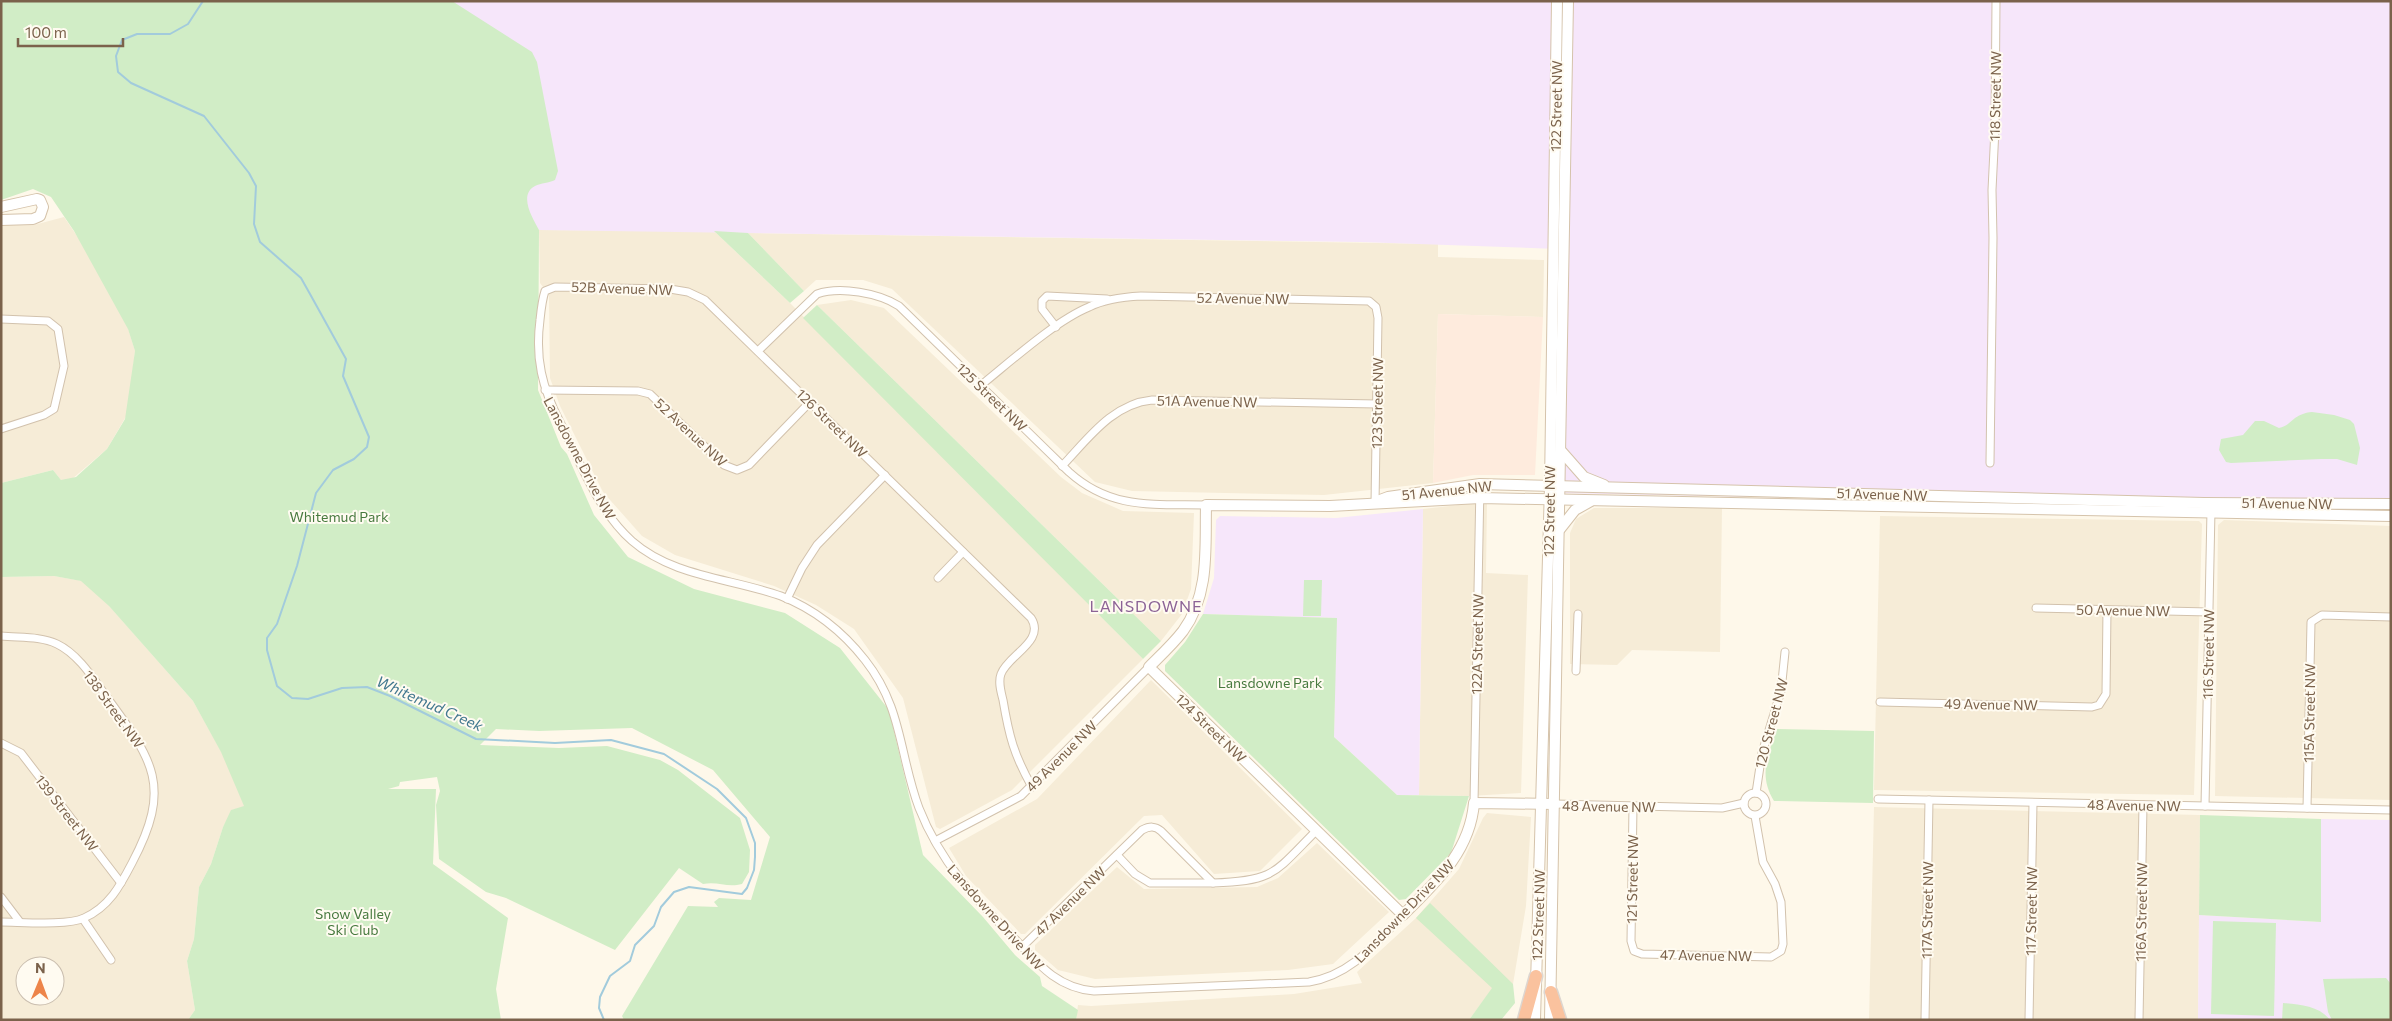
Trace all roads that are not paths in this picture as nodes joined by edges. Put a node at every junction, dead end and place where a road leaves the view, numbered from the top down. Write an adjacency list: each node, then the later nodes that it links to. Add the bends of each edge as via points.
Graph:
1 (1558, 1): 25 (main road, 122 Street NW)
2 (1568, 1): 18 (main road, 122 Street NW)
3 (1996, 1): 19 (street, 118 Street NW)
4 (1, 207): 5 (main road, via 37,199 43,208 40,216 33,220)
5 (1, 220)
6 (545, 291): 7 (street, 52B Avenue NW, via 555,287 670,289); 14 (street, Lansdowne Drive NW, via 537,342)
7 (698, 296): 12 (street, 126 Street NW)
8 (1110, 299): 9 (street, 52 Avenue NW, via 1141,296 1364,300); 11 (street, 52 Avenue NW, via 1082,310); 11 (street, 52 Avenue NW, via 1048,296 1042,301 1042,309)
9 (1374, 304): 16 (street, 123 Street NW, via 1378,318)
10 (1, 318): 17 (street, via 48,321 58,329 64,366 54,409)
11 (1056, 327): 13 (street, 52 Avenue NW)
12 (758, 352): 13 (street, 125 Street NW, via 817,294 863,293 899,306); 15 (street, 126 Street NW)
13 (980, 386): 20 (street, 125 Street NW)
14 (545, 390): 15 (street, 52 Avenue NW, via 638,391 650,394 724,465 737,470 749,465); 39 (street, Lansdowne Drive NW, via 601,502 632,541 672,566)
15 (810, 402): 21 (street, 126 Street NW)
16 (1376, 404): 20 (street, 51A Avenue NW, via 1138,402 1114,414); 31 (street, 123 Street NW)
17 (1, 429)
18 (1562, 452): 23 (main road, via 1584,477); 26 (main road, 122 Street NW)
19 (1990, 463)
20 (1062, 466): 27 (street, 125 Street NW, via 1081,483)
21 (885, 475): 37 (street, 126 Street NW); 39 (street, via 817,545)
22 (1480, 484): 25 (main road, 51 Avenue NW); 28 (street, 122A Street NW); 31 (main road, 51 Avenue NW, via 1388,497)
23 (1612, 487): 24 (main road, 51 Avenue NW); 26 (main road, 51 Avenue NW)
24 (1642, 488): 26 (main road); 30 (main road, 51 Avenue NW)
25 (1550, 492): 26 (main road, 51 Avenue NW); 28 (main road, 51 Avenue NW); 58 (main road, 122 Street NW)
26 (1561, 493): 29 (main road, 51 Avenue NW); 36 (main road, 122 Street NW)
27 (1104, 496): 33 (street, 51 Avenue NW, via 1135,503)
28 (1480, 498): 31 (main road, 51 Avenue NW); 56 (street, 122A Street NW)
29 (1592, 500): 34 (main road, 51 Avenue NW); 36 (main road, via 1575,510)
30 (2211, 502): 32 (main road, 51 Avenue NW); 34 (street, 116 Street NW)
31 (1375, 503): 33 (main road, 51 Avenue NW)
32 (2391, 504)
33 (1206, 505): 47 (main road, via 1204,578 1197,607 1183,631)
34 (2211, 514): 35 (main road, 51 Avenue NW); 42 (street, 116 Street NW)
35 (2391, 516)
36 (1560, 530): 59 (main road, 122 Street NW)
37 (963, 552): 38 (street); 51 (street, 126 Street NW, via 1034,625 1032,638 1006,666 1000,680 1011,745)
38 (938, 578)
39 (787, 599): 67 (street, Lansdowne Drive NW, via 841,634 878,677 894,711 913,790)
40 (2036, 608): 41 (street, 50 Avenue NW)
41 (2107, 610): 42 (street, 50 Avenue NW); 49 (street, 49 Avenue NW, via 2106,694 2102,703 2092,707)
42 (2209, 612): 62 (street, 116 Street NW)
43 (1578, 614): 48 (street)
44 (2391, 617): 63 (street, 115A Street NW, via 2322,615 2314,619 2310,630)
45 (1, 636): 70 (street, 138 Street NW, via 44,639 69,651 140,742 152,769 154,799 148,833)
46 (1785, 652): 52 (street, 120 Street NW, via 1782,691 1762,753)
47 (1149, 667): 51 (street, 49 Avenue NW); 66 (main road, 124 Street NW)
48 (1576, 671)
49 (1880, 702)
50 (1, 743): 70 (street, 139 Street NW, via 21,753)
51 (1032, 787): 67 (street, 49 Avenue NW, via 1013,801)
52 (1756, 793): 57 (street, via 1747,796); 65 (street, via 1764,797 1767,804 1764,811)
53 (1878, 799): 54 (street, 48 Avenue NW)
54 (1929, 800): 55 (street, 48 Avenue NW); 85 (street, 117A Street NW)
55 (2033, 802): 60 (street, 48 Avenue NW); 86 (street, 117 Street NW)
56 (1474, 803): 58 (main road, 48 Avenue NW); 72 (main road, Lansdowne Drive NW, via 1469,830 1454,860)
57 (1744, 803): 61 (street, 48 Avenue NW, via 1722,808); 65 (street, via 1748,813)
58 (1542, 804): 59 (main road, 48 Avenue NW); 79 (main road, 122 Street NW)
59 (1555, 804): 61 (street, 48 Avenue NW); 80 (main road, 122 Street NW)
60 (2144, 805): 62 (street, 48 Avenue NW); 87 (street, 116A Street NW)
61 (1633, 806): 77 (street, 121 Street NW, via 1631,941)
62 (2206, 806): 63 (street, 48 Avenue NW)
63 (2307, 808): 64 (street, 48 Avenue NW)
64 (2391, 810)
65 (1755, 816): 77 (street, 47 Avenue NW, via 1763,862 1781,902 1782,948 1778,954 1771,957 1642,954)
66 (1316, 831): 69 (street, 47 Avenue NW, via 1268,876 1248,882); 72 (main road, 124 Street NW)
67 (935, 841): 76 (street, Lansdowne Drive NW, via 958,878)
68 (1117, 855): 69 (street, 47 Avenue NW, via 1139,877 1150,883); 69 (street, 47 Avenue NW, via 1142,830 1154,827); 76 (street, 47 Avenue NW)
69 (1213, 883)
70 (121, 884): 73 (street, via 115,895)
71 (1, 897): 75 (street)
72 (1403, 916): 76 (street, Lansdowne Drive NW, via 1351,966 1332,976 1308,982 1088,991 1070,987 1052,977)
73 (83, 919): 75 (street); 78 (street)
74 (1, 922): 75 (street)
75 (20, 922)
76 (1022, 947)
77 (1634, 951)
78 (111, 960)
79 (1536, 976): 81 (highway); 82 (main road, 122 Street NW)
80 (1551, 992): 83 (main road, 122 Street NW); 84 (highway)
81 (1524, 1020)
82 (1535, 1020)
83 (1550, 1020)
84 (1560, 1020)
85 (1925, 1020)
86 (2029, 1020)
87 (2139, 1020)

